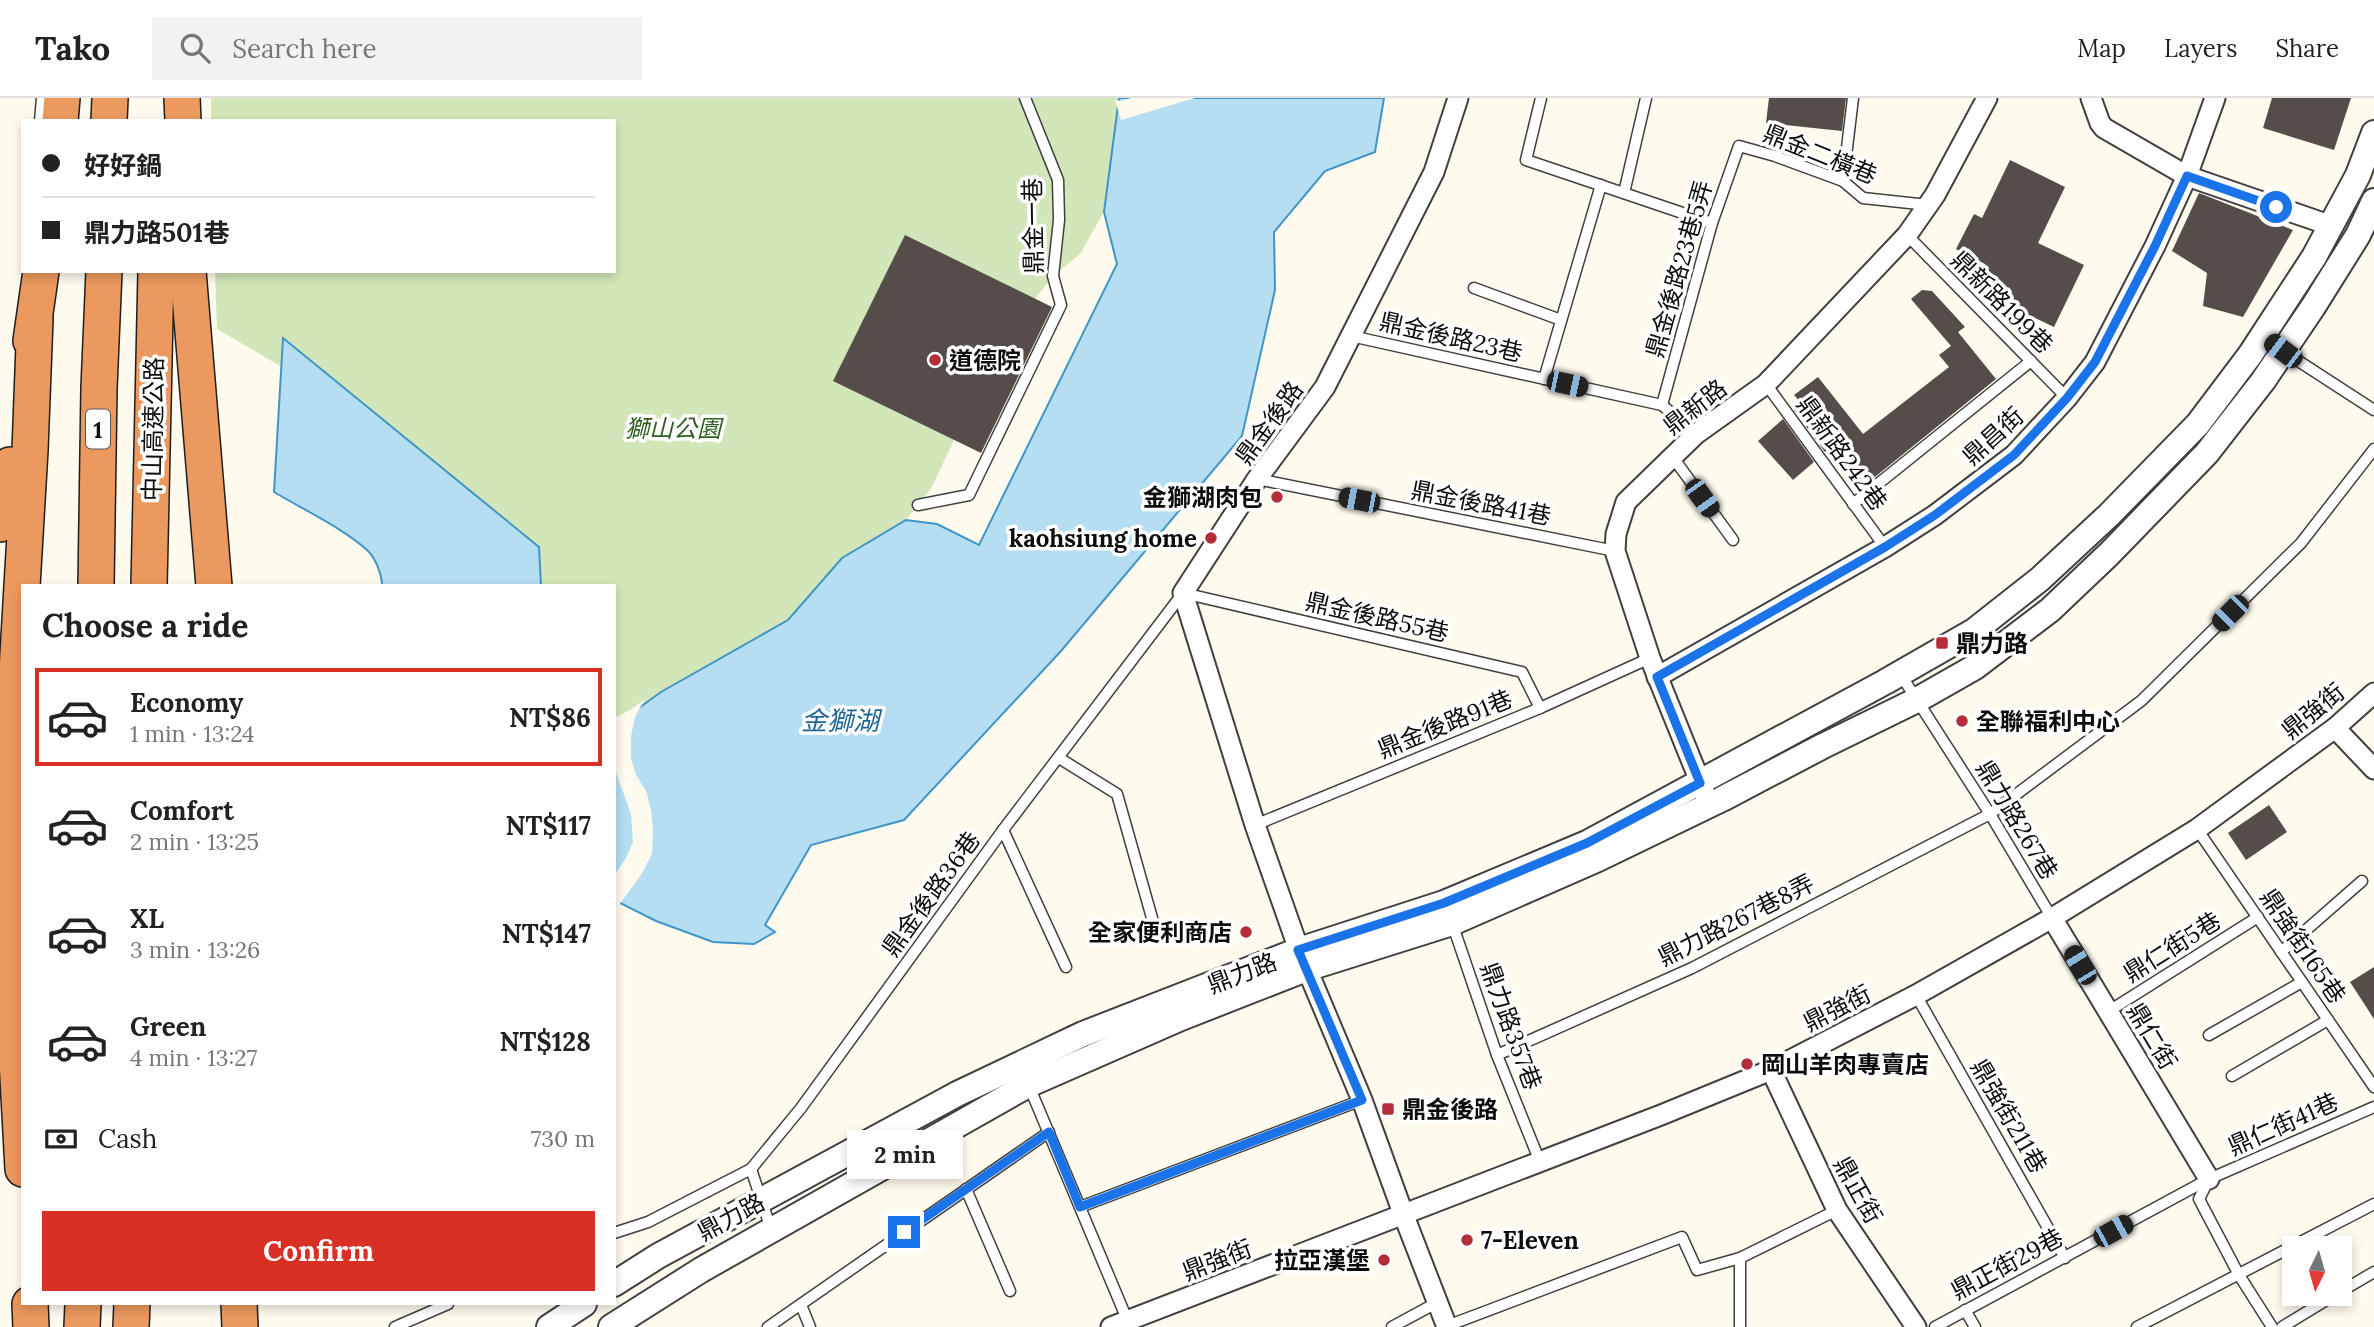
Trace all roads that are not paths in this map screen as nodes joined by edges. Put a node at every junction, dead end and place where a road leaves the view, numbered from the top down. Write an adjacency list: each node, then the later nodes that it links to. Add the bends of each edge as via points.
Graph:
1 (42, 98): 14 (lane)
2 (62, 98): 15 (highway)
3 (110, 98): 16 (highway)
4 (160, 98): 17 (highway)
5 (182, 98): 18 (highway)
6 (1025, 98): 51 (lane, 鼎金一巷, via 1058,180 1053,276 1061,305 970,495)
7 (1458, 98): 38 (street, 鼎金後路, via 1434,172)
8 (1541, 98): 23 (lane, via 1526,160)
9 (1646, 98): 24 (lane)
10 (1853, 98): 22 (lane)
11 (1987, 98): 26 (street, 鼎新路)
12 (2091, 98): 21 (street, via 2104,128)
13 (2215, 98): 21 (street, 鼎昌街)
14 (40, 119)
15 (60, 119)
16 (109, 119)
17 (160, 119)
18 (183, 119)
19 (2374, 133): 28 (street, 鼎力路)
20 (1739, 146): 22 (lane, 鼎金二橫巷); 27 (lane, 鼎金後路23巷5弄)
21 (2187, 176): 28 (street); 43 (street, 鼎昌街, via 2095,362)
22 (1843, 181): 26 (lane, 鼎金二橫巷, via 1863,198)
23 (1601, 185): 24 (lane); 37 (lane)
24 (1624, 193): 27 (lane)
25 (2374, 201): 30 (street, 鼎力路)
26 (1928, 205): 29 (street, 鼎新路)
27 (1712, 223): 44 (lane, 鼎金後路23巷5弄)
28 (2332, 226): 30 (street); 39 (street, 鼎力路)
29 (1907, 235): 40 (lane, 鼎新路199巷); 42 (street, 鼎新路)
30 (2366, 238): 39 (street, 鼎力路)
31 (41, 273): 36 (highway)
32 (104, 273): 57 (highway, 1)
33 (156, 273): 58 (highway, 中山高速公路)
34 (188, 273): 59 (highway)
35 (1474, 288): 37 (lane)
36 (35, 319): 52 (highway); 56 (highway)
37 (1561, 320): 41 (lane)
38 (1351, 336): 41 (lane, 鼎金後路23巷); 49 (street, 鼎金後路, via 1325,387)
39 (2273, 344): 45 (lane); 63 (street, 鼎力路, via 2040,579 1974,631); 66 (street, 鼎力路, via 2207,453 2109,554 2050,610 1986,659)
40 (2031, 361): 43 (lane, 鼎新路199巷); 50 (lane)
41 (1544, 379): 44 (lane, 鼎金後路23巷)
42 (1766, 384): 46 (street, 鼎新路); 50 (lane, 鼎新路242巷)
43 (2067, 398): 54 (street, 鼎昌街, via 2014,455)
44 (1662, 405): 46 (lane, 鼎金後路23巷)
45 (2374, 410)
46 (1696, 434): 48 (street, 鼎新路)
47 (2374, 449): 72 (lane, 鼎力路267巷8弄, via 2301,544 2141,701)
48 (1672, 456): 53 (lane); 55 (street, 鼎新路, via 1626,502)
49 (1257, 479): 55 (lane, 鼎金後路41巷); 60 (street, 鼎金後路)
50 (1853, 504): 54 (lane, 鼎新路242巷)
51 (918, 505)
52 (0, 524)
53 (1733, 540)
54 (1885, 547): 64 (street, 鼎昌街)
55 (1615, 551): 62 (street, 鼎新路)
56 (22, 584)
57 (96, 584)
58 (149, 584)
59 (214, 584)
60 (1183, 593): 67 (lane, 鼎金後路55巷, via 1522,672); 69 (lane, 鼎金後路36巷); 73 (street)
61 (21, 603): 97 (highway, via 6,859)
62 (1650, 658): 64 (street, 鼎新路); 67 (lane, 鼎金後路91巷)
63 (1900, 674): 66 (lane, 鼎力路267巷); 71 (street, 鼎力路)
64 (1657, 677): 71 (street, 鼎新路)
65 (2374, 693): 68 (street, 鼎強街)
66 (1917, 700): 71 (street, 鼎力路); 72 (lane, 鼎力路267巷)
67 (1540, 708): 73 (lane, 鼎金後路91巷)
68 (2335, 728): 70 (street); 74 (street, 鼎強街)
69 (1059, 758): 75 (lane, 鼎金後路36巷); 80 (lane, via 1117,794)
70 (2374, 769)
71 (1705, 794): 77 (street, 鼎力路, via 1587,843)
72 (1990, 814): 79 (lane, 鼎力路267巷); 89 (lane, 鼎力路267巷8弄, via 1692,968)
73 (1255, 825): 82 (street)
74 (2197, 829): 78 (lane, 鼎強街165巷); 79 (street, 鼎強街)
75 (1003, 830): 83 (lane); 99 (lane, 鼎金後路36巷, via 818,1085)
76 (2362, 881): 81 (lane)
77 (1448, 913): 82 (street, 鼎力路); 89 (lane, 鼎力路357巷)
78 (2258, 917): 81 (lane, 鼎強街165巷); 86 (lane, 鼎仁街5巷)
79 (2052, 918): 85 (street, 鼎強街); 86 (street, 鼎仁街)
80 (1154, 925)
81 (2281, 952): 84 (lane, 鼎強街165巷)
82 (1302, 960): 91 (street, 鼎力路, via 1083,1034); 94 (street)
83 (1066, 967)
84 (2302, 982): 87 (lane, 鼎強街165巷); 88 (lane)
85 (1916, 995): 90 (street, 鼎強街); 110 (lane, 鼎強街211巷)
86 (2109, 1011): 100 (street, 鼎仁街)
87 (2328, 1020): 92 (lane); 93 (lane, 鼎強街165巷)
88 (2209, 1035)
89 (1497, 1055): 98 (lane, 鼎力路357巷)
90 (1771, 1070): 98 (street, 鼎強街); 105 (street, 鼎正街)
91 (1024, 1074): 96 (lane); 102 (street, 鼎力路, via 957,1094); 107 (street, 鼎力路)
92 (2232, 1076)
93 (2374, 1087)
94 (1362, 1100): 104 (lane); 106 (street)
95 (2374, 1107): 100 (lane, 鼎仁街41巷)
96 (1049, 1132): 101 (lane); 104 (lane)
97 (21, 1133)
98 (1540, 1162): 106 (street, 鼎強街)
99 (751, 1169): 102 (lane); 108 (lane, via 648,1222)
100 (2209, 1179): 110 (lane, 鼎正街29巷); 112 (lane, via 2199,1199)
101 (966, 1189): 115 (lane); 122 (lane)
102 (762, 1201): 107 (lane); 113 (street, 鼎力路)
103 (2374, 1204): 112 (lane)
104 (1080, 1207): 125 (lane)
105 (1837, 1210): 109 (lane); 137 (street, 鼎正街)
106 (1404, 1216): 116 (street); 125 (street, 鼎強街)
107 (772, 1230): 131 (street, 鼎力路)
108 (616, 1232)
109 (1740, 1258): 135 (lane, via 1697,1270 1682,1237); 136 (lane)
110 (2065, 1258): 124 (lane, 鼎正街29巷)
111 (2374, 1272): 114 (lane)
112 (2239, 1275): 140 (lane); 141 (lane)
113 (616, 1283)
114 (2352, 1285)
115 (1010, 1292)
116 (1438, 1302): 134 (lane); 135 (street)
117 (30, 1305): 126 (highway)
118 (83, 1305): 127 (highway)
119 (132, 1305): 128 (highway)
120 (446, 1305): 129 (lane)
121 (582, 1305): 130 (street)
122 (800, 1305): 132 (lane); 133 (lane)
123 (2317, 1306): 142 (lane)
124 (1965, 1310): 138 (lane, 鼎正街29巷); 139 (lane)
125 (1123, 1325)
126 (31, 1327)
127 (82, 1327)
128 (131, 1327)
129 (395, 1327)
130 (549, 1327)
131 (611, 1327)
132 (768, 1327)
133 (810, 1327)
134 (1392, 1327)
135 (1447, 1327)
136 (1740, 1327)
137 (1916, 1327)
138 (1935, 1327)
139 (1975, 1327)
140 (2137, 1327)
141 (2272, 1327)
142 (2282, 1327)

